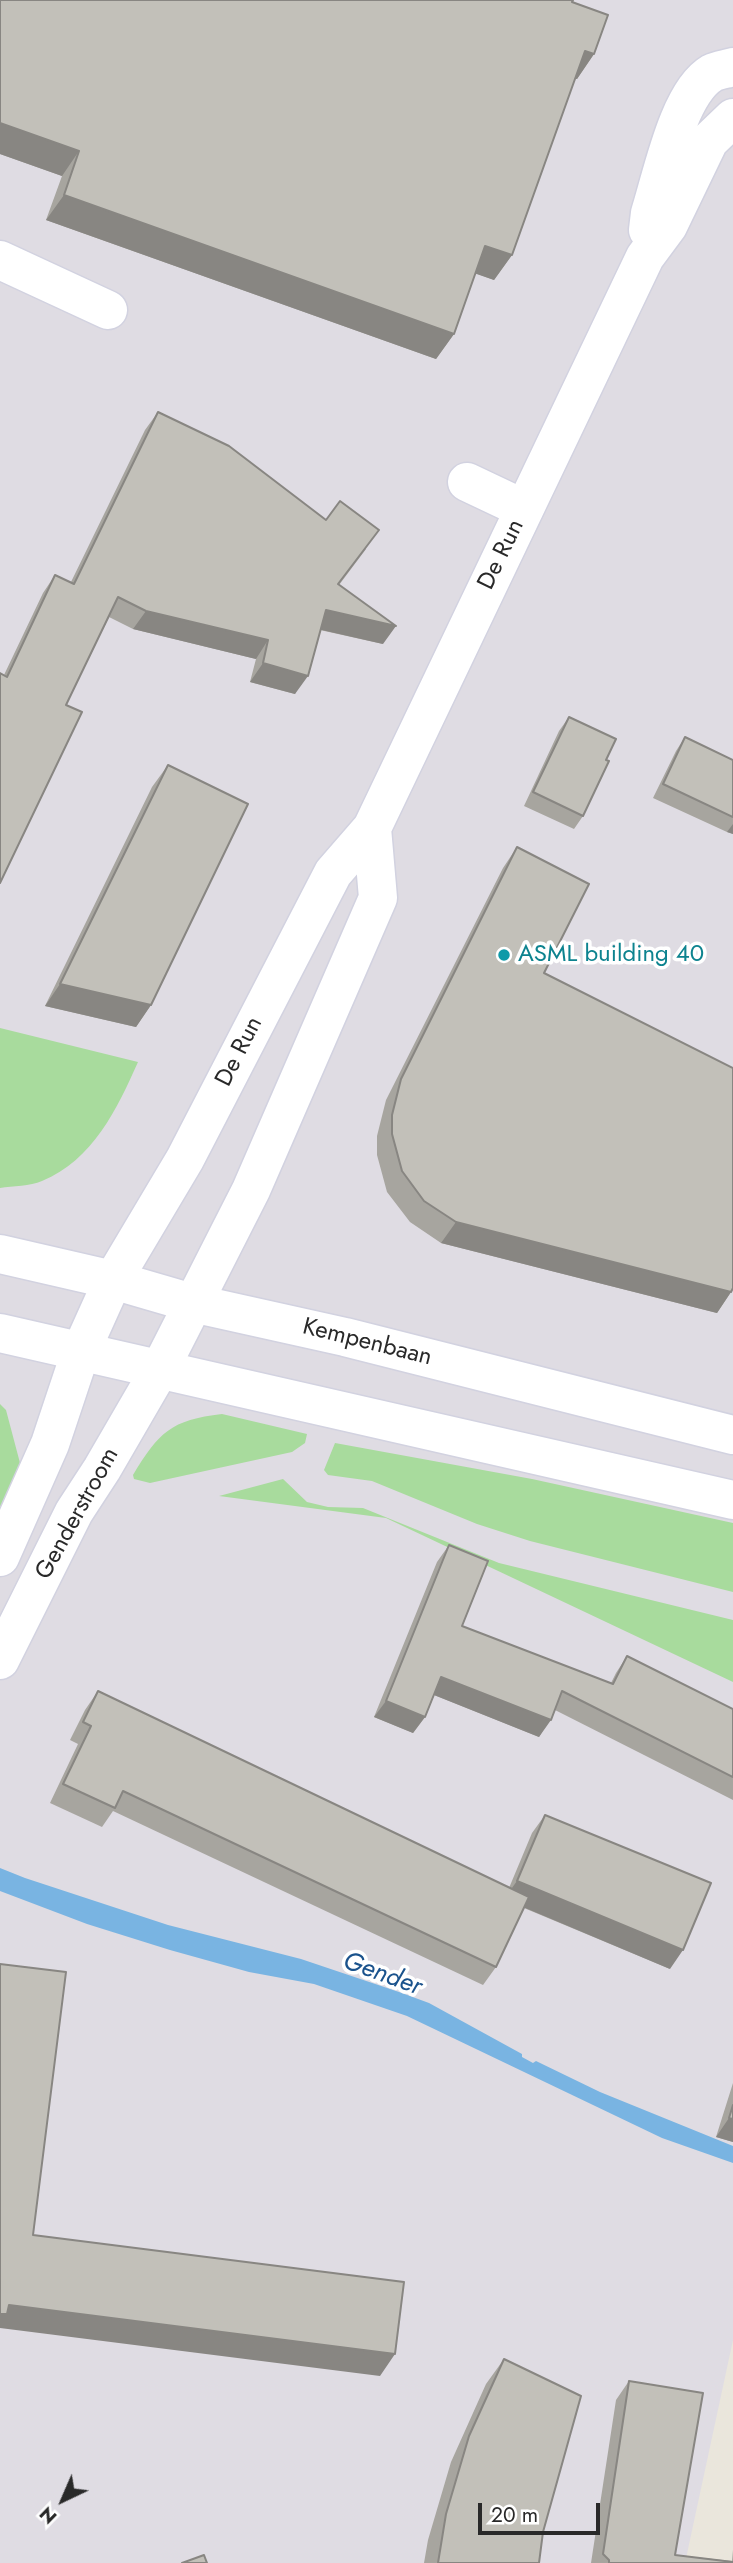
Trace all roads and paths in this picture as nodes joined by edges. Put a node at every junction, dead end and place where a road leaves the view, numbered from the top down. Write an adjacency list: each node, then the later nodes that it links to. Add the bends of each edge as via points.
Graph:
1 (733, 67): 3 (street, De Run, via 712,73 694,90 681,113 650,213)
2 (733, 118): 3 (street, De Run, via 709,141 668,226)
3 (645, 257): 7 (street, De Run)
4 (0, 260): 5 (street)
5 (107, 310)
6 (467, 482): 7 (street, De Run)
7 (524, 509): 8 (street, De Run)
8 (372, 828): 10 (street, De Run, via 332,873 185,1159); 11 (street, via 378,898 251,1189)
9 (0, 1254): 10 (street, Kempenbaan)
10 (113, 1280): 11 (street, Kempenbaan); 13 (street, De Run)
11 (192, 1303): 14 (street, Genderstroom); 15 (street, Kempenbaan)
12 (0, 1333): 13 (street)
13 (81, 1351): 14 (street); 17 (street, Genderstroom, via 50,1444)
14 (160, 1369): 16 (street); 18 (street, Genderstroom, via 74,1512)
15 (733, 1435)
16 (733, 1500)
17 (0, 1557)
18 (0, 1660)

